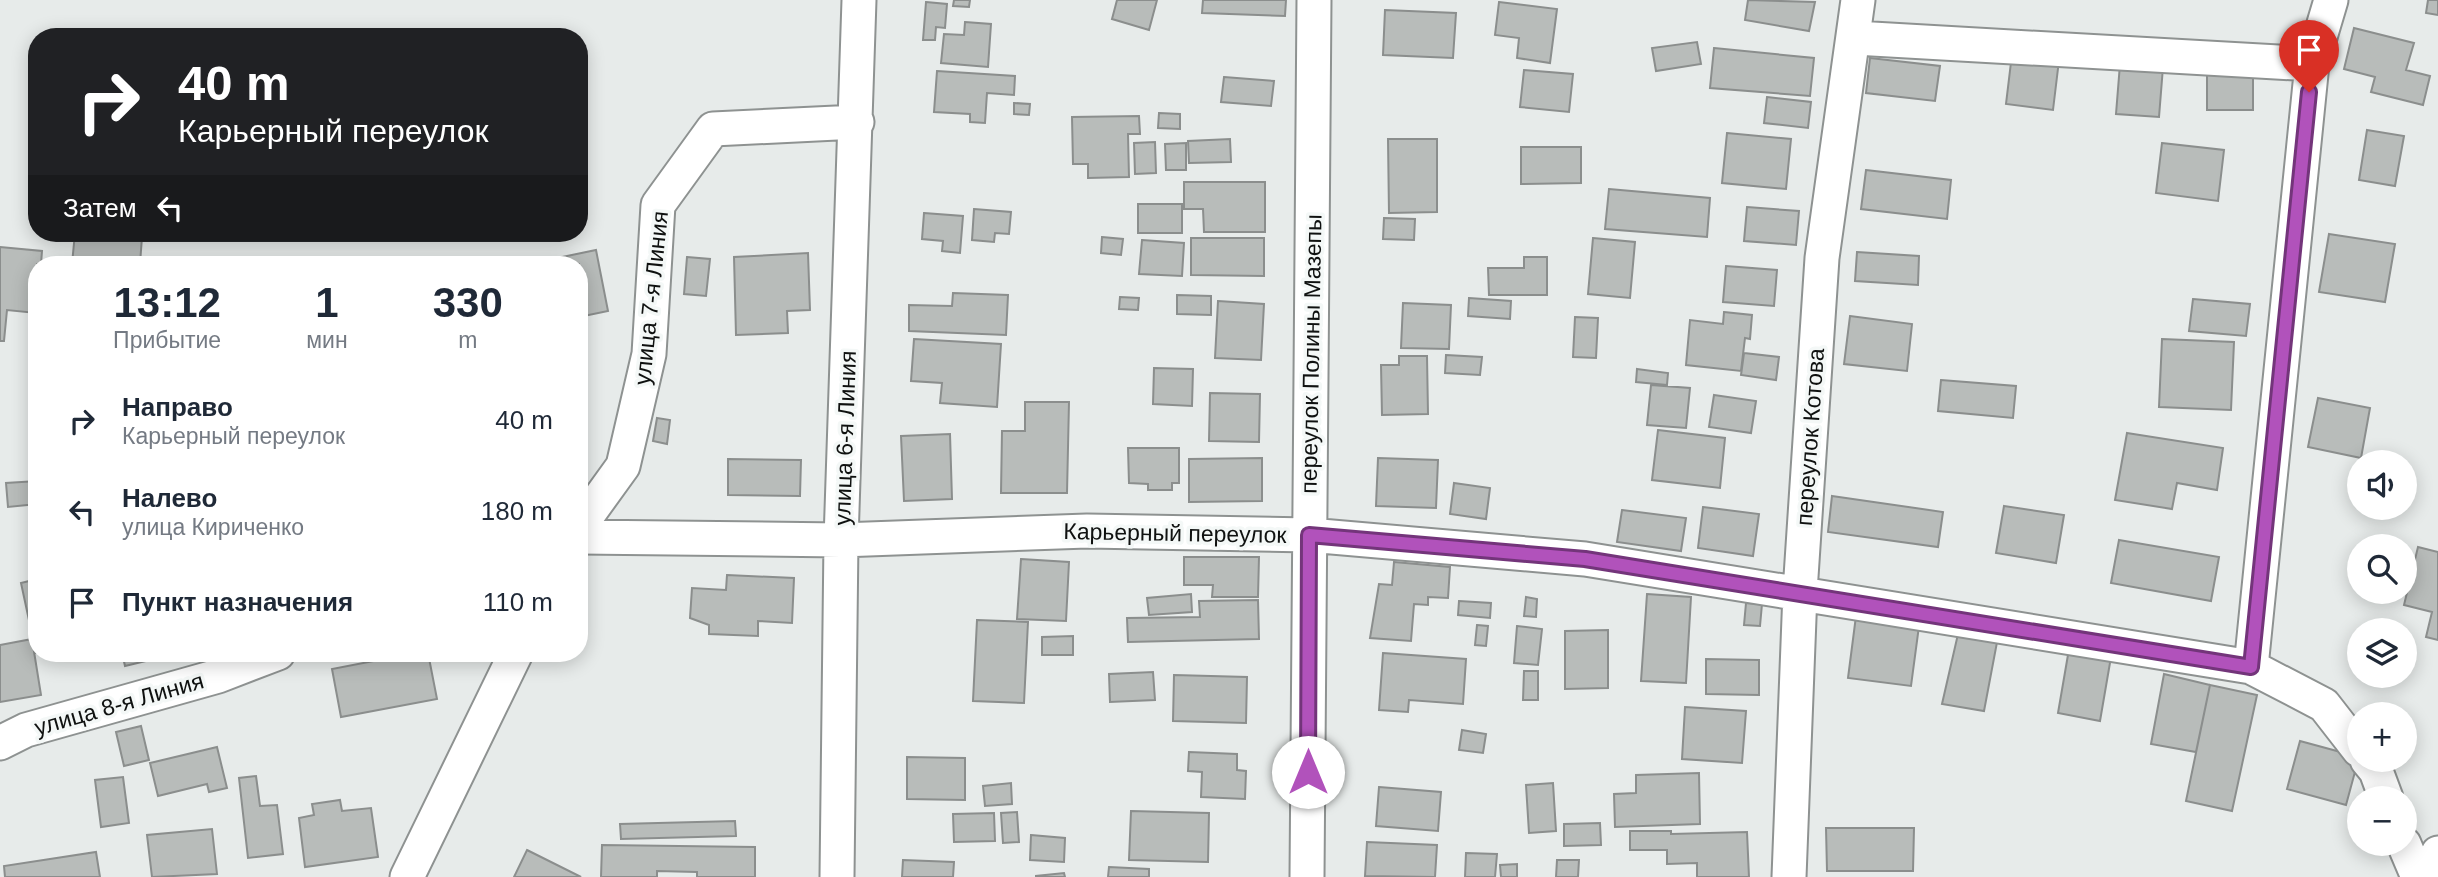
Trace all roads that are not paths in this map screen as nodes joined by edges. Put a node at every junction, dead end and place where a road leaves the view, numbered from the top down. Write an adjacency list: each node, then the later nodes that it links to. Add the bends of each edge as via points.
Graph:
1 (859, 0): 7 (street, улица 6-я Линия)
2 (1314, 0): 9 (street, переулок Полины Мазепы)
3 (1858, 0): 5 (street, переулок Котова)
4 (2331, 0): 6 (street)
5 (1854, 38): 6 (street); 12 (street, переулок Котова, via 1822,258)
6 (2312, 64): 15 (street)
7 (857, 122): 8 (street, улица 7-я Линия, via 713,129 658,205 649,354 623,466); 11 (street, улица 6-я Линия)
8 (588, 515)
9 (1309, 535): 11 (street, Карьерный переулок, via 1087,531); 12 (street, Карьерный переулок, via 1585,559); 22 (street, переулок Полины Мазепы)
10 (588, 537): 11 (street, Карьерный переулок)
11 (841, 540): 21 (street, улица 6-я Линия)
12 (1800, 592): 15 (street, Карьерный переулок); 23 (street, переулок Котова)
13 (255, 662): 17 (street, улица 8-я Линия, via 26,730)
14 (512, 662): 20 (street)
15 (2251, 667): 16 (street, Карьерный переулок, via 2324,705)
16 (2347, 735)
17 (0, 743)
18 (2438, 853): 25 (street)
19 (2409, 856): 24 (street)
20 (407, 877)
21 (837, 877)
22 (1307, 877)
23 (1789, 877)
24 (2418, 877)
25 (2430, 877)

